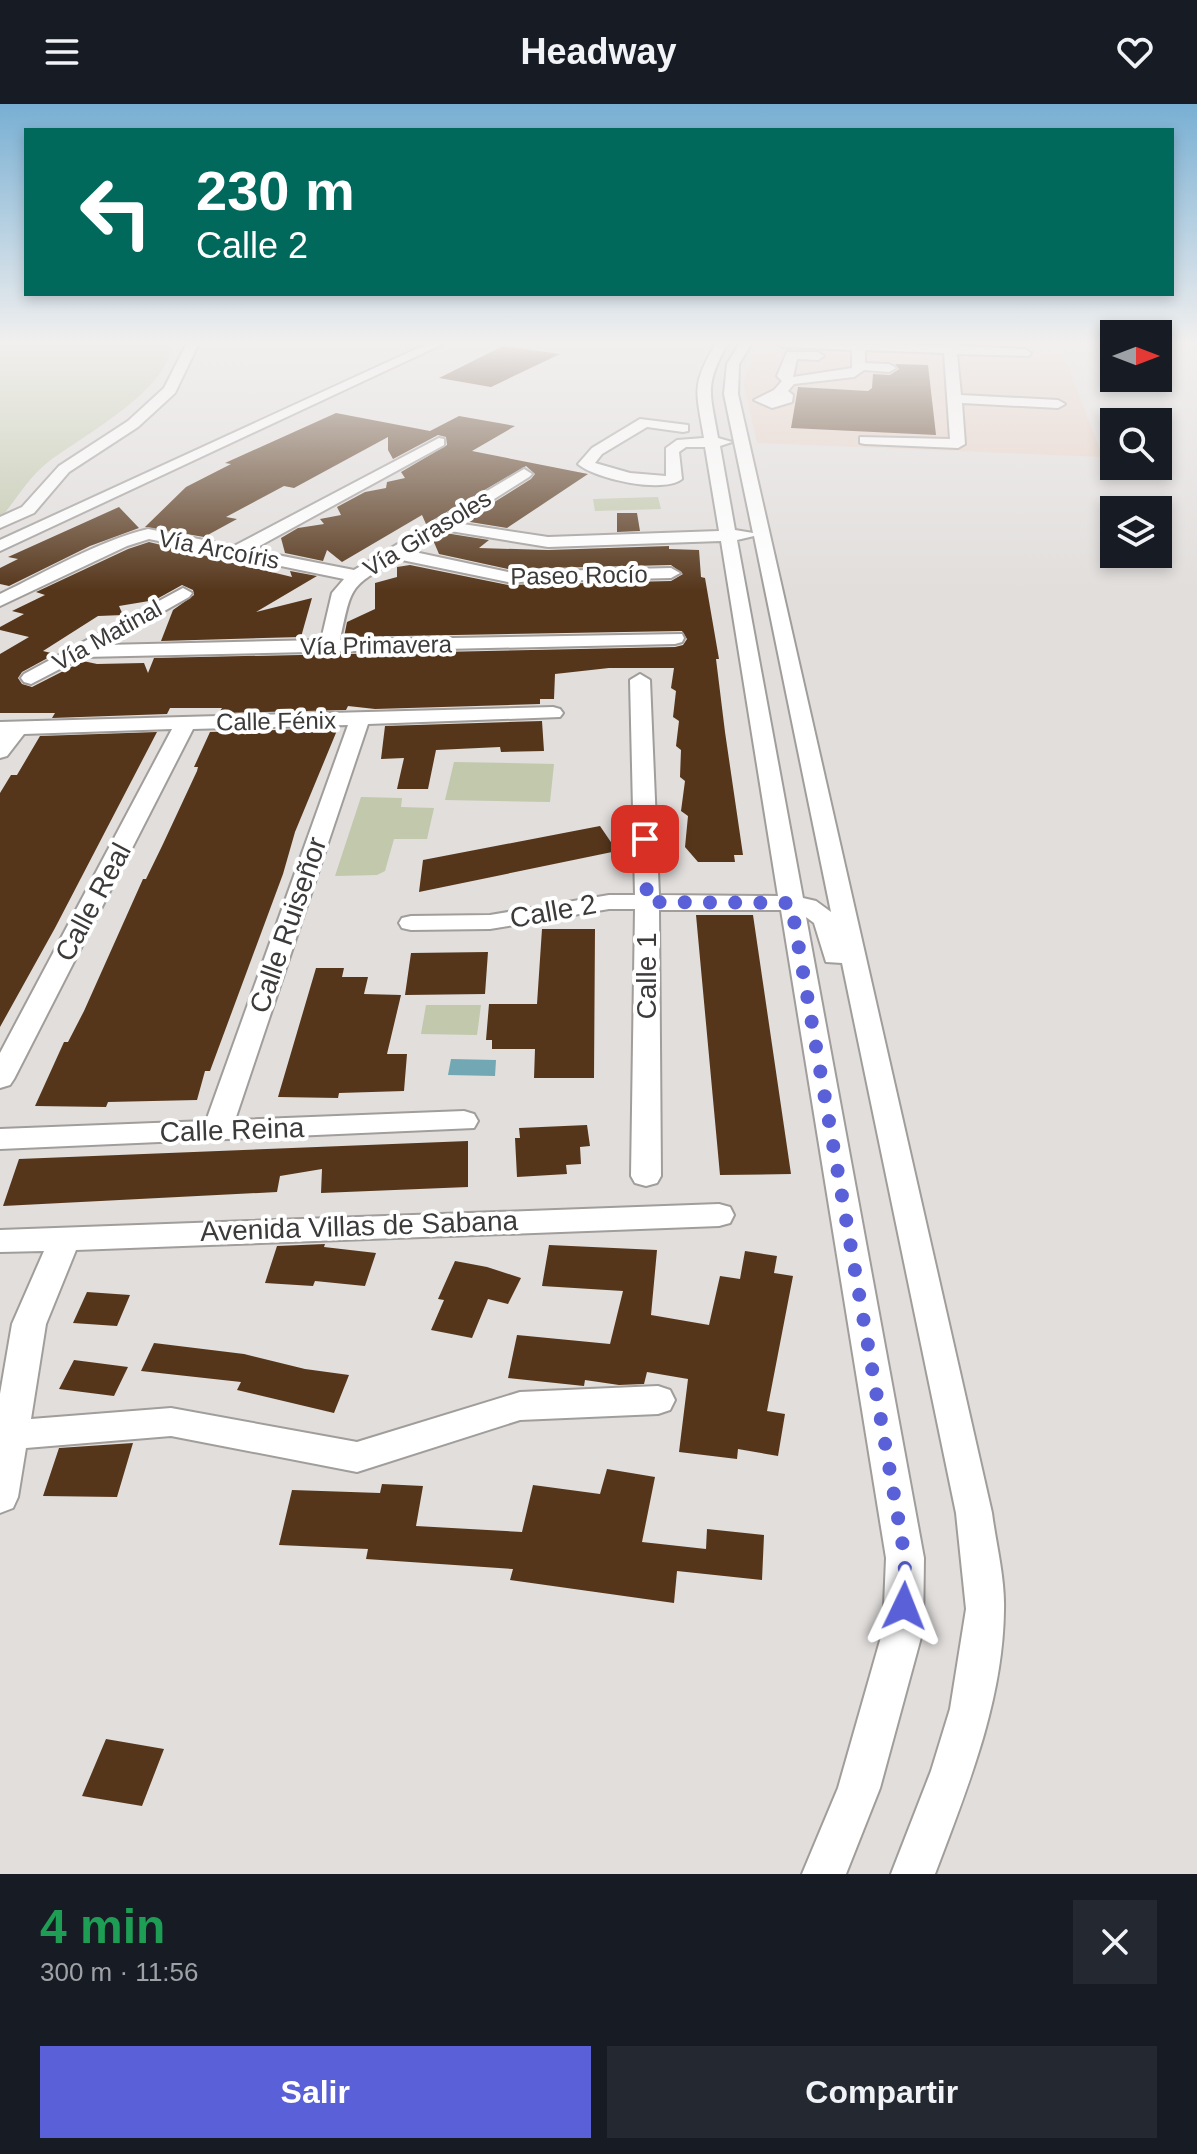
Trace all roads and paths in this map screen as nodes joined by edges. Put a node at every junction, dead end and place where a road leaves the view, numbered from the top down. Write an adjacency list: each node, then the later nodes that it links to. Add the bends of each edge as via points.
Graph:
1 (131, 426): 14 (street, via 64,469 28,510)
2 (260, 426): 18 (street)
3 (639, 426): 12 (street, via 597,451 586,464 670,482 671,451 682,443)
4 (668, 426): 8 (street)
5 (708, 426): 12 (street)
6 (738, 426): 10 (street)
7 (956, 426): 9 (street, via 958,444)
8 (683, 428)
9 (865, 440)
10 (741, 441): 12 (street); 17 (street)
11 (439, 442): 19 (street)
12 (711, 442): 16 (street)
13 (524, 474): 15 (street, Vía Girasoles)
14 (0, 523)
15 (442, 525): 16 (street, via 548,542); 20 (street, Vía Girasoles)
16 (728, 535): 17 (street); 37 (street)
17 (761, 535): 35 (street)
18 (0, 546)
19 (238, 551): 22 (street, Vía Arcoíris); 24 (street, Vía Arcoíris, via 139,535)
20 (394, 553): 21 (street, Paseo Rocío, via 508,577); 22 (street, Vía Girasoles)
21 (671, 573)
22 (356, 576): 26 (street, Vía Girasoles, via 341,593)
23 (183, 593): 27 (street, Vía Matinal)
24 (0, 601)
25 (675, 638): 26 (street, Vía Primavera)
26 (329, 646): 27 (street, Vía Primavera)
27 (78, 651): 28 (street, Vía Matinal)
28 (31, 678)
29 (640, 680): 36 (street, Calle 1)
30 (553, 713): 31 (street, Calle Fénix)
31 (360, 719): 32 (street, Calle Fénix); 42 (street, Calle Ruiseñor)
32 (185, 724): 33 (street, Calle Fénix); 40 (street, Calle Real)
33 (9, 728): 34 (street)
34 (0, 752)
35 (824, 822): 37 (street, via 815,848 823,885 816,895); 39 (street)
36 (647, 902): 37 (street, Calle 2); 38 (street, Calle 2, via 609,902 490,922); 44 (street, Calle 1)
37 (791, 903): 39 (street, via 807,906 826,920 848,1003); 51 (street, via 905,1558 903,1630 859,1788)
38 (411, 923)
39 (867, 1020): 52 (street, via 974,1513 985,1609 971,1709)
40 (0, 1079)
41 (464, 1121): 42 (street, Calle Reina)
42 (217, 1131): 43 (street, Calle Reina)
43 (0, 1139)
44 (646, 1176)
45 (719, 1215): 46 (street, Avenida Villas de Sabana)
46 (66, 1237): 47 (street, Avenida Villas de Sabana); 49 (street, via 29,1324)
47 (0, 1241)
48 (658, 1400): 49 (street, via 520,1406 357,1457 171,1422)
49 (11, 1435): 50 (street)
50 (0, 1497)
51 (824, 1874)
52 (913, 1874)

